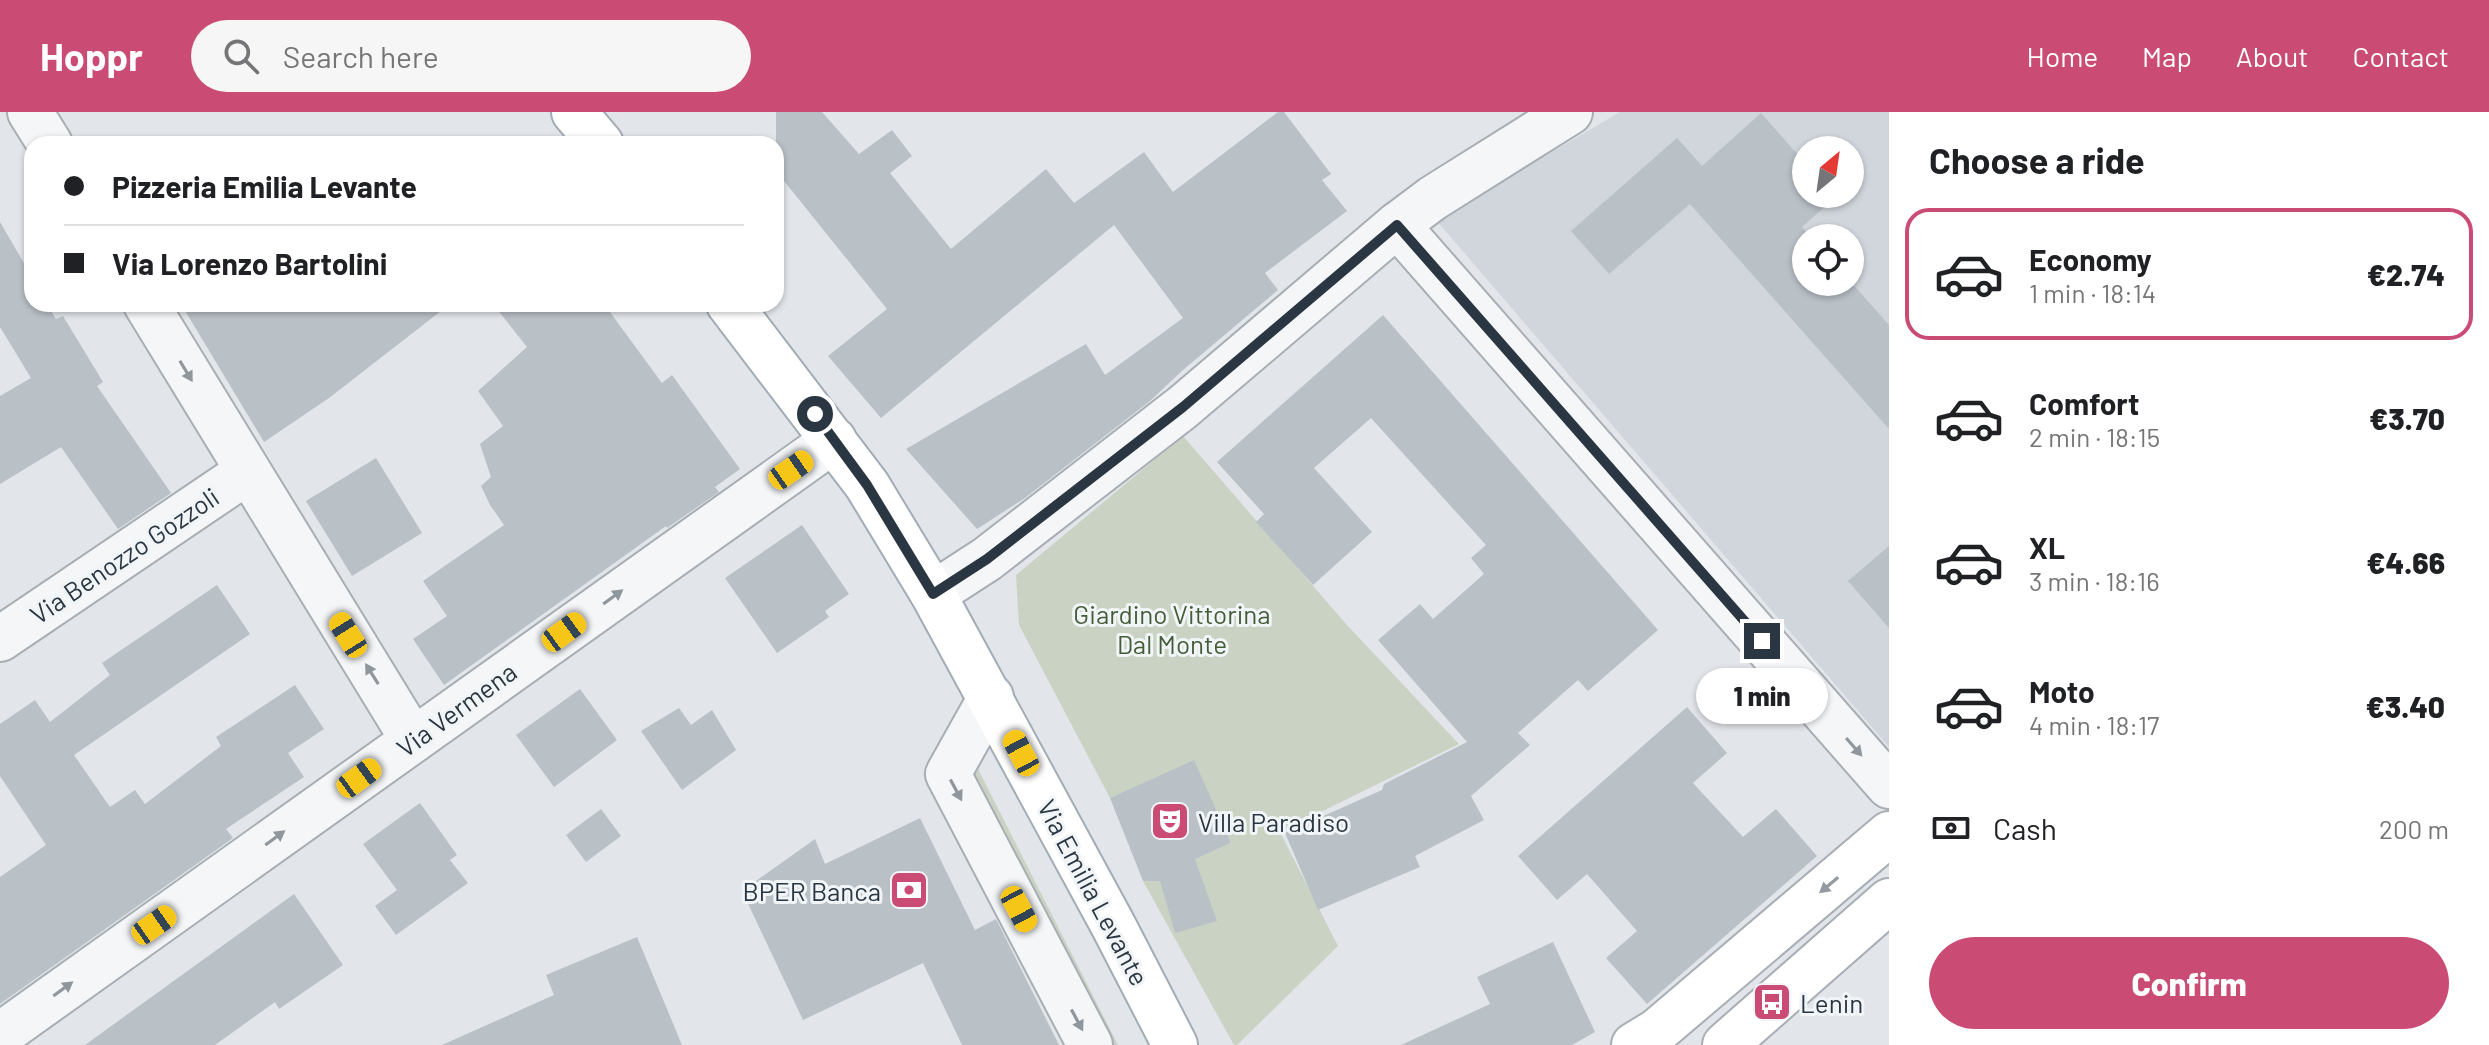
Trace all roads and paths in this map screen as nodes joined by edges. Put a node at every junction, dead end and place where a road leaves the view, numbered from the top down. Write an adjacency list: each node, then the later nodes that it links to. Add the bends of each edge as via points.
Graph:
1 (30, 112): 4 (street)
2 (574, 112): 5 (main road)
3 (1570, 112): 6 (street)
4 (45, 136)
5 (594, 136)
6 (1397, 225): 11 (street, via 1183,407 987,559); 15 (street, one-way to 15)
7 (151, 312): 10 (street, one-way to 10)
8 (735, 312): 9 (main road, Via Emilia Levante)
9 (834, 440): 11 (main road, Via Emilia Levante); 14 (street, Via Vermena, one-way to 9)
10 (247, 472): 12 (street, Via Benozzo Gozzoli); 14 (street, one-way to 10)
11 (933, 594): 13 (main road, Via Emilia Levante)
12 (0, 639)
13 (991, 697): 19 (street, one-way to 19, via 948,774); 20 (main road, Via Emilia Levante)
14 (413, 740): 18 (street, Via Vermena, one-way to 14)
15 (1889, 786)
16 (1889, 834): 21 (main road, one-way to 21)
17 (1889, 901): 22 (main road)
18 (0, 1035)
19 (1090, 1045)
20 (1175, 1045)
21 (1634, 1045)
22 (1725, 1045)

